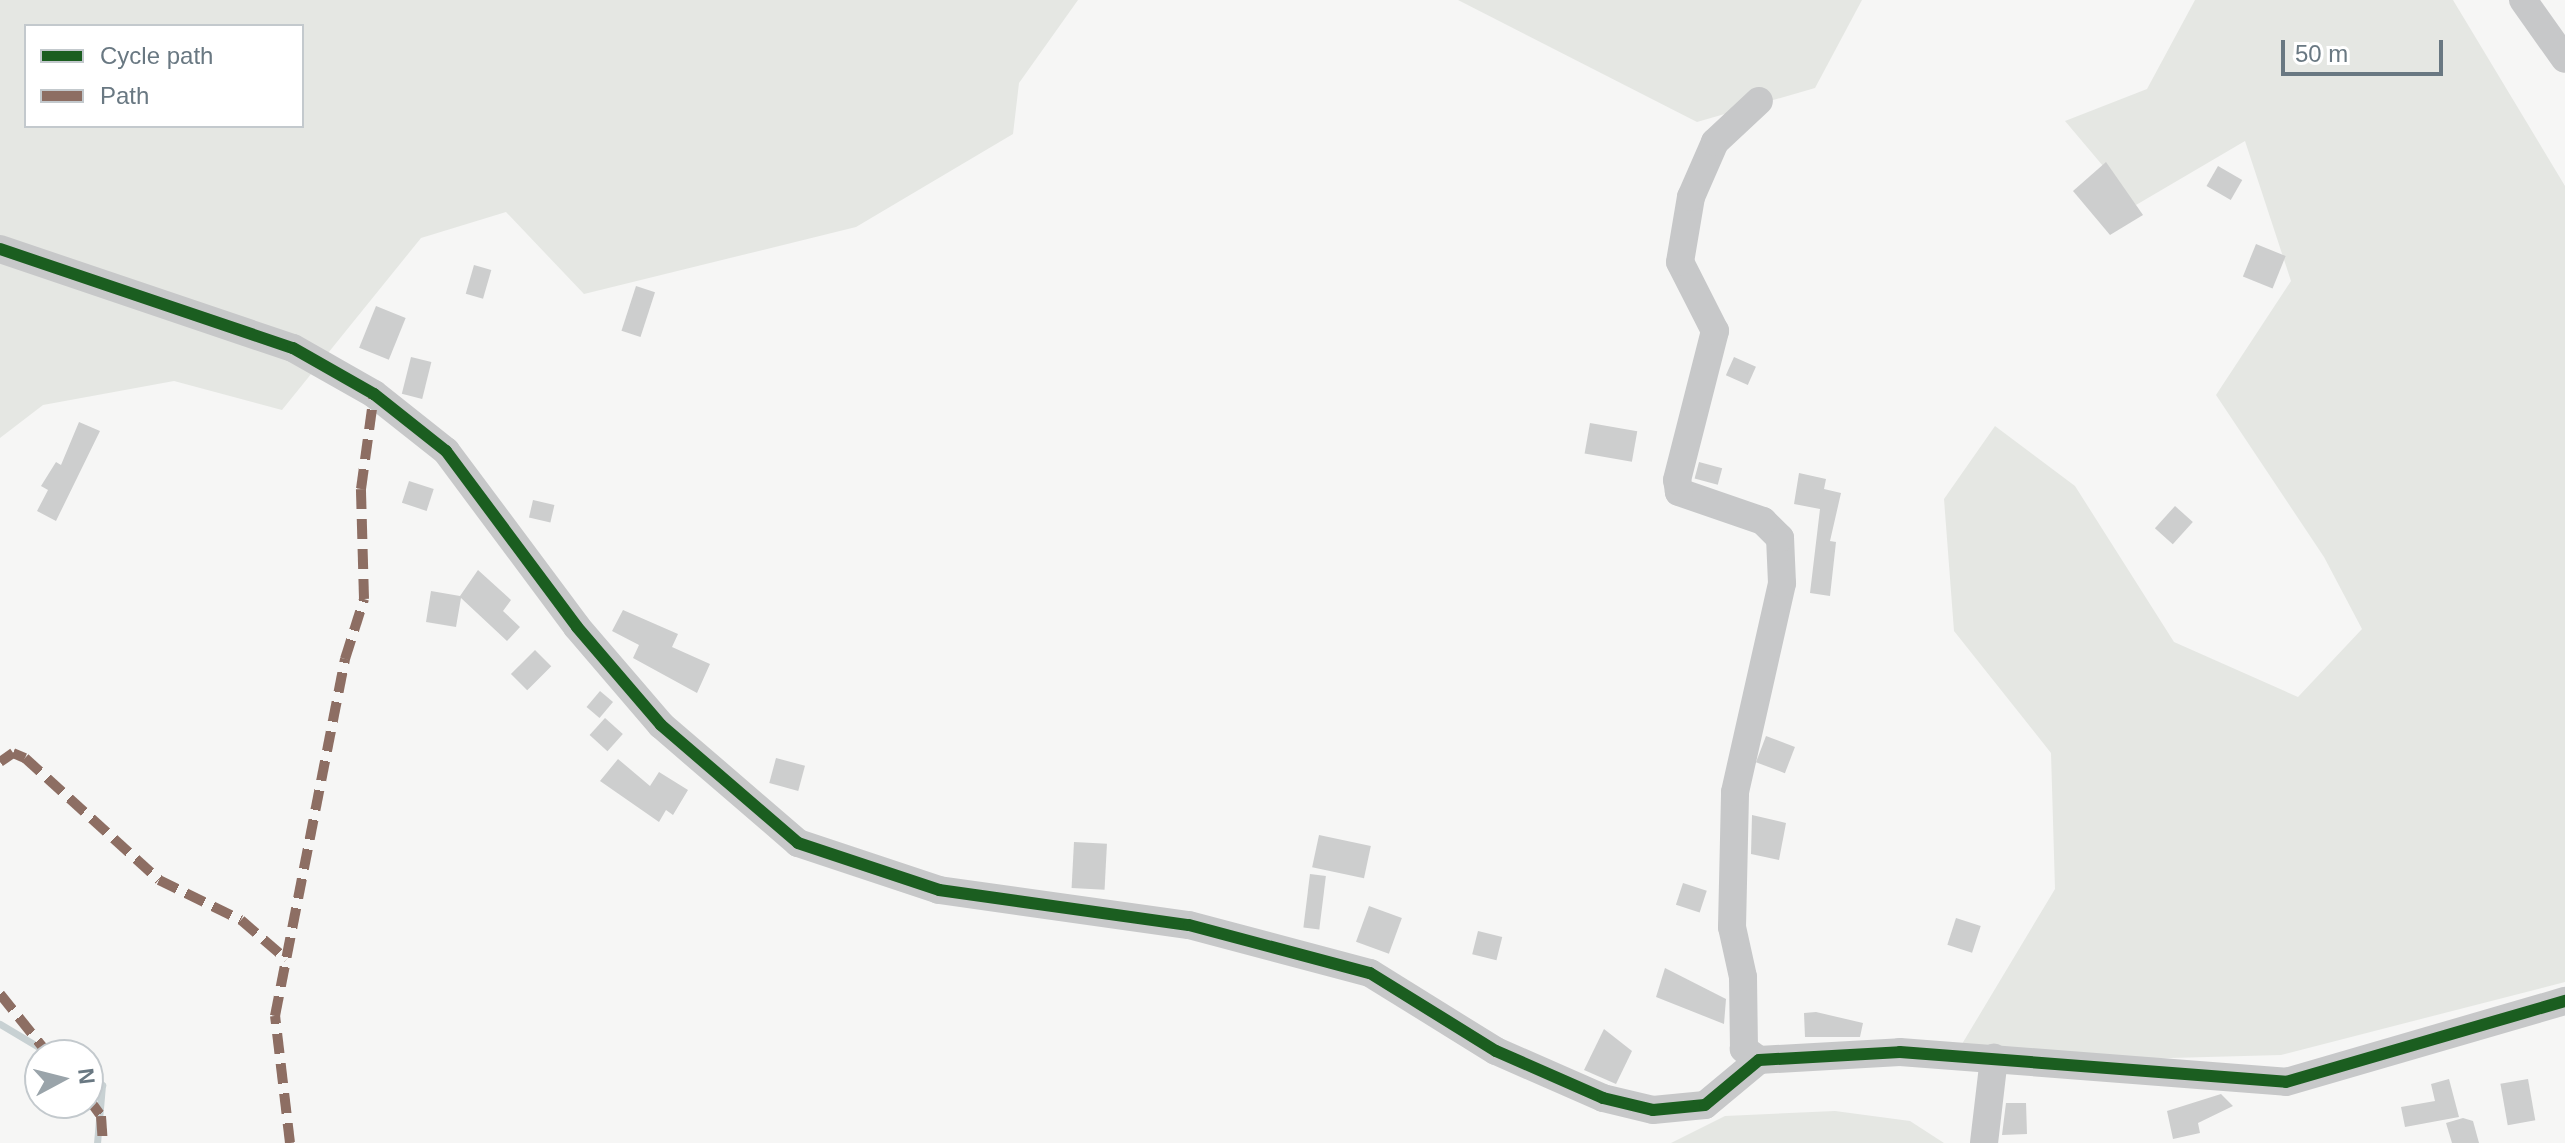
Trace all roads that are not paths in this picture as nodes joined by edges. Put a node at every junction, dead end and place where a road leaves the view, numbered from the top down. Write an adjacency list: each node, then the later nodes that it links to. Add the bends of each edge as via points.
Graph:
1 (2523, 0): 2 (street)
2 (2565, 59)
3 (1759, 101): 7 (street, via 1715,142 1691,197 1680,262 1715,331 1677,470 1679,492 1763,521 1782,549 1771,645 1735,792 1732,927 1743,977 1744,1049)
4 (0, 249): 7 (street, via 293,348 374,394 446,451 577,627 661,725 798,843 939,890 1189,925 1370,973 1496,1051 1603,1098 1653,1110 1705,1105)
5 (2565, 1001): 6 (street, via 2286,1082)
6 (1994, 1058): 7 (street, via 1900,1052); 8 (street)
7 (1759, 1060)
8 (1984, 1143)

